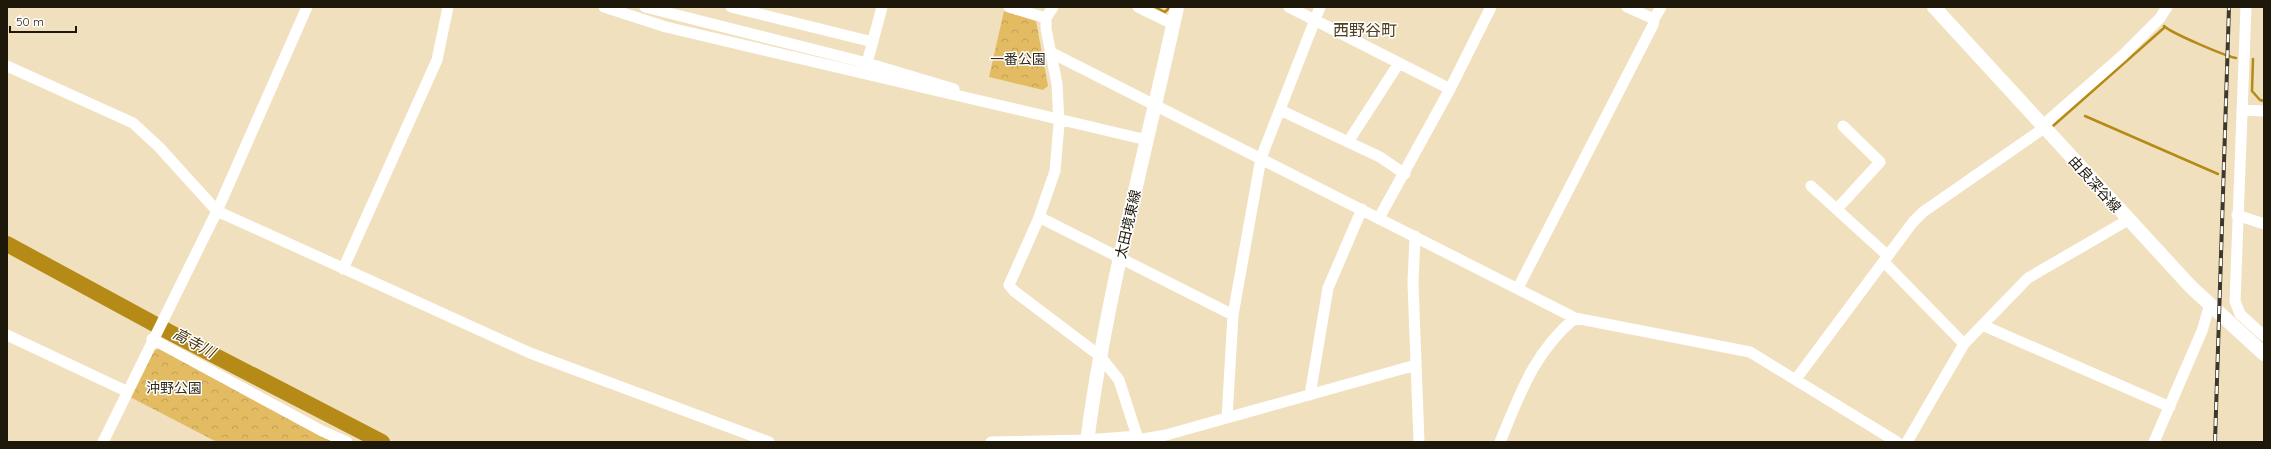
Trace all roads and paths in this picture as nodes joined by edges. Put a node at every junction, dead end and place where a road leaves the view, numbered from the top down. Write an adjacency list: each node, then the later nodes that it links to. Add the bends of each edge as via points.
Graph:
1 (307, 7): 44 (street)
2 (448, 7): 53 (street, via 437,60)
3 (604, 7): 34 (street, via 666,27)
4 (645, 7): 19 (street)
5 (731, 7): 24 (street)
6 (882, 7): 24 (street)
7 (1009, 7): 20 (street)
8 (1053, 7): 20 (street)
9 (1140, 7): 23 (street)
10 (1177, 7): 23 (main road, 太田境東線)
11 (1289, 7): 21 (street)
12 (1320, 7): 21 (street)
13 (1491, 7): 29 (street)
14 (1627, 7): 22 (street)
15 (1661, 7): 22 (street)
16 (1934, 7): 36 (main road, 由良深谷線)
17 (2167, 7): 36 (street, via 2160,18 2122,56)
18 (2246, 7): 32 (street)
19 (678, 11): 26 (street)
20 (1046, 18): 25 (street)
21 (1313, 19): 27 (street); 31 (street)
22 (1654, 19): 54 (street)
23 (1173, 24): 30 (main road, 太田境東線)
24 (873, 42): 26 (street)
25 (1050, 52): 30 (street); 34 (street, via 1057,84)
26 (867, 62): 34 (street)
27 (1399, 63): 29 (street); 38 (street)
28 (7, 66): 44 (street, via 133,123)
29 (1450, 89): 40 (street)
30 (1155, 104): 37 (main road, 太田境東線); 39 (street)
31 (1280, 110): 38 (street); 39 (street)
32 (2242, 110): 33 (street); 45 (street)
33 (2264, 111)
34 (1053, 119): 37 (street); 46 (street, via 1055,171)
35 (1842, 126): 43 (street, via 1880,162)
36 (2043, 127): 48 (main road, 由良深谷線); 52 (street, via 1923,212)
37 (1146, 140): 51 (main road, 太田境東線)
38 (1348, 142): 40 (street, via 1380,157)
39 (1261, 158): 42 (street); 56 (street)
40 (1405, 174): 47 (street)
41 (1812, 186): 43 (street)
42 (1362, 209): 47 (street); 68 (street, via 1328,288)
43 (1837, 209): 52 (street)
44 (217, 211): 53 (street); 60 (street)
45 (2237, 215): 49 (street); 61 (street, via 2235,301 2240,314)
46 (1039, 217): 51 (street); 64 (street, via 1009,285 1014,292)
47 (1379, 218): 50 (street)
48 (2128, 220): 55 (main road, 由良深谷線); 58 (street, via 2028,278)
49 (2264, 224)
50 (1415, 236): 54 (street); 65 (street, via 1413,283)
51 (1120, 257): 56 (street); 64 (main road, 太田境東線)
52 (1886, 259): 62 (street); 66 (street)
53 (343, 269): 75 (street, via 530,353)
54 (1518, 288): 57 (street)
55 (2210, 304): 63 (main road, 由良深谷線); 69 (street, via 2202,331)
56 (1233, 315): 70 (street)
57 (1575, 318): 66 (street, via 1750,352); 78 (street, via 1563,328 1538,358)
58 (1982, 325): 62 (street); 69 (street)
59 (7, 336): 67 (street)
60 (154, 336): 67 (street); 74 (street, via 322,431)
61 (2264, 336)
62 (1964, 344): 80 (street)
63 (2264, 354)
64 (1100, 356): 71 (street, via 1119,380); 72 (main road, 太田境東線)
65 (1416, 365): 68 (street); 77 (street)
66 (1796, 379): 79 (street)
67 (126, 391): 73 (street)
68 (1310, 395): 70 (street)
69 (2170, 407): 81 (street)
70 (1227, 418): 71 (street, via 1166,435)
71 (1137, 439): 72 (street)
72 (1087, 441): 76 (street)
73 (102, 442)
74 (347, 442)
75 (769, 442)
76 (991, 442)
77 (1419, 442)
78 (1500, 442)
79 (1897, 442)
80 (1907, 442)
81 (2154, 442)

